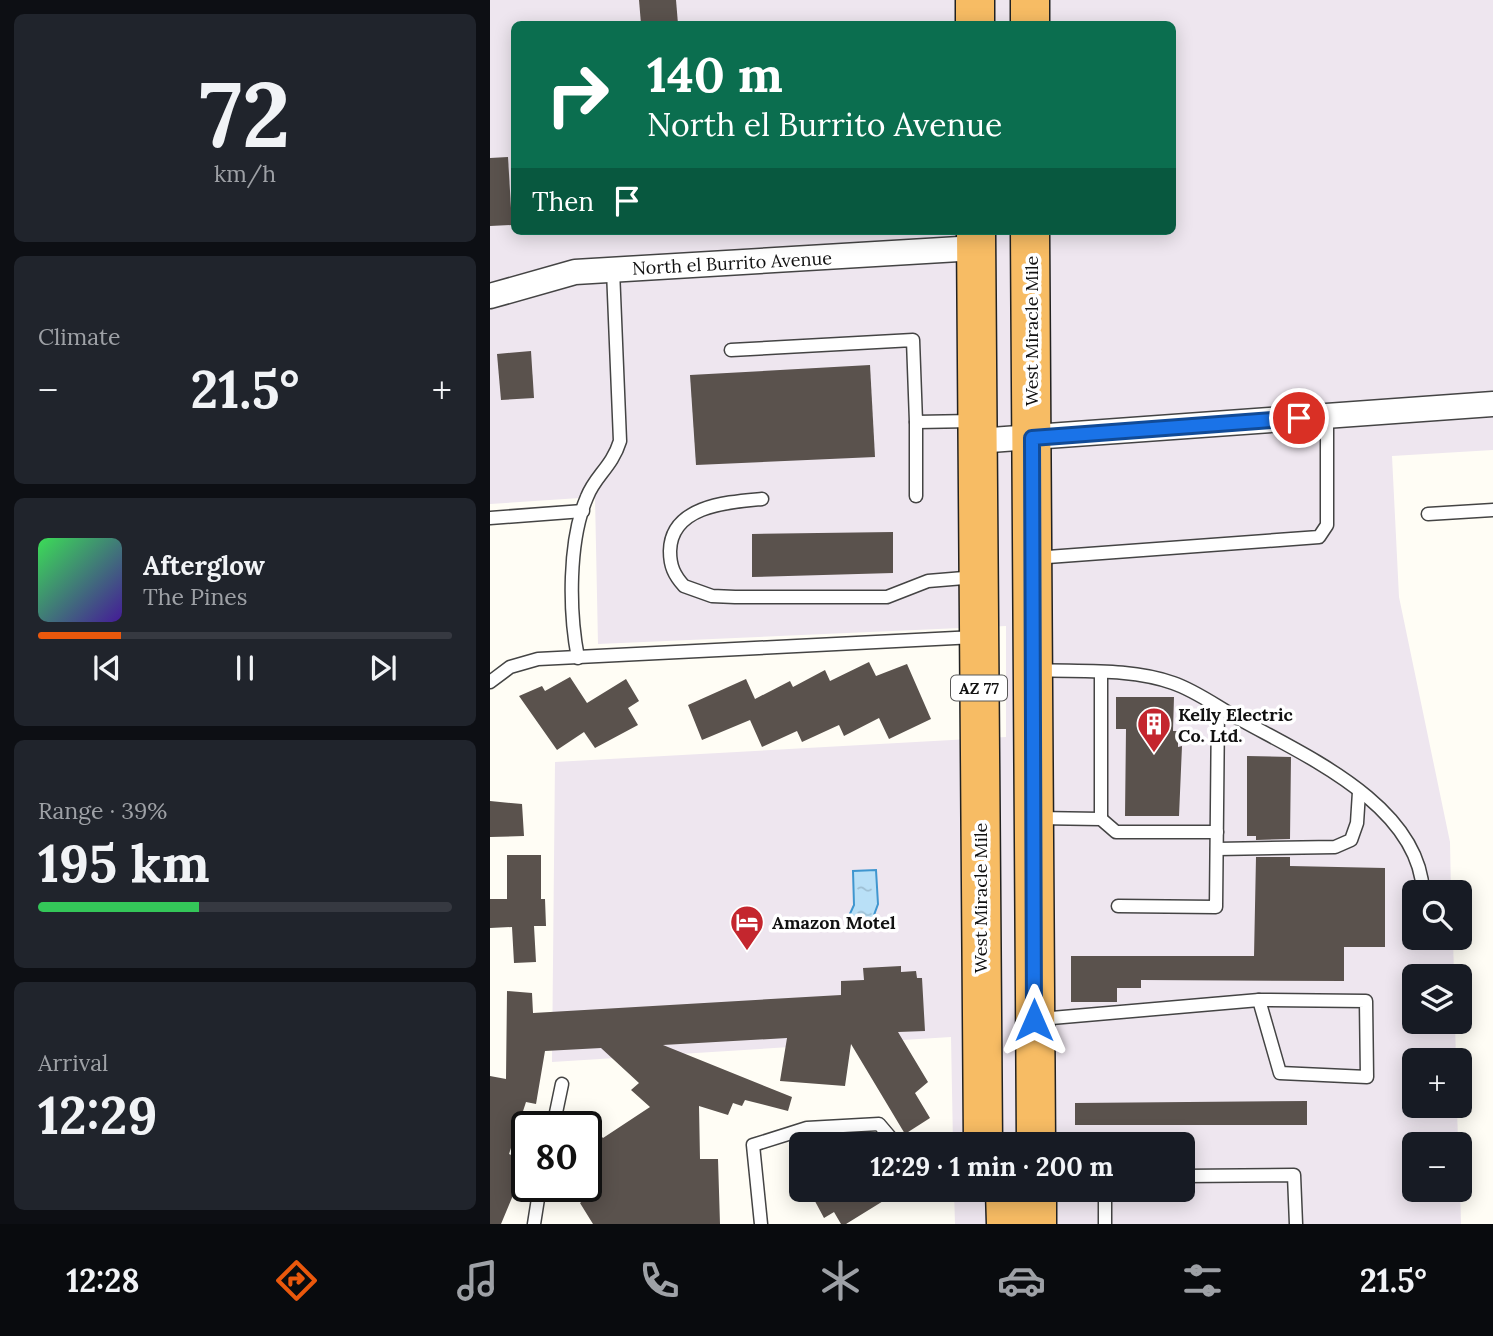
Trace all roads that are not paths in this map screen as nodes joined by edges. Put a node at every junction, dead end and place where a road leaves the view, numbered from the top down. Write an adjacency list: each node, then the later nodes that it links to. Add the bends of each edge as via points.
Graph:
1 (975, 0): 3 (highway)
2 (1030, 0): 4 (highway)
3 (975, 21)
4 (1030, 21)
5 (1030, 235): 14 (highway, West Miracle Mile / AZ 77)
6 (976, 240): 7 (street, North el Burrito Avenue); 13 (highway, West Miracle Mile / AZ 77)
7 (613, 270): 8 (street, North el Burrito Avenue, via 575,272); 18 (lane, via 620,441)
8 (490, 296)
9 (731, 350): 12 (lane, via 913,340)
10 (1493, 404): 11 (street)
11 (1327, 415): 14 (street); 21 (lane, via 1327,525 1319,537)
12 (916, 422): 13 (lane); 15 (lane)
13 (977, 431): 14 (street); 22 (highway, West Miracle Mile / AZ 77)
14 (1032, 438): 21 (highway, West Miracle Mile / AZ 77)
15 (916, 496)
16 (762, 499): 22 (lane, via 713,505 682,521 670,546 670,563 684,586 712,596 887,597 928,580)
17 (1493, 510): 19 (lane)
18 (583, 511): 20 (lane); 24 (lane, via 572,591)
19 (1428, 514)
20 (490, 518)
21 (1032, 558): 25 (highway, West Miracle Mile / AZ 77)
22 (978, 576): 23 (highway, West Miracle Mile / AZ 77)
23 (979, 637): 24 (lane); 36 (highway, West Miracle Mile / AZ 77)
24 (578, 658): 27 (lane, via 526,661)
25 (1032, 670): 26 (lane); 30 (highway, West Miracle Mile / AZ 77)
26 (1101, 673): 28 (lane, via 1135,674 1174,683); 31 (lane)
27 (490, 682)
28 (1218, 708): 29 (lane, via 1328,768); 32 (lane)
29 (1359, 792): 33 (lane, via 1351,839 1335,847); 34 (lane, via 1385,811 1411,849)
30 (1033, 818): 31 (lane); 38 (highway, West Miracle Mile / AZ 77)
31 (1101, 819): 32 (lane, via 1116,832)
32 (1217, 832): 33 (lane)
33 (1217, 849): 35 (lane, via 1216,907)
34 (1420, 880)
35 (1118, 906)
36 (981, 988): 43 (highway, West Miracle Mile / AZ 77); 44 (highway, via 1001,1016)
37 (1259, 1000): 37 (lane, via 1366,1001 1367,1077 1280,1073); 38 (lane)
38 (1034, 1020): 45 (highway, West Miracle Mile / AZ 77)
39 (562, 1084): 40 (lane)
40 (556, 1111)
41 (794, 1132): 42 (lane, via 879,1124)
42 (886, 1132)
43 (983, 1132)
44 (1004, 1132)
45 (1036, 1132)
46 (789, 1134): 54 (lane, via 753,1145)
47 (1195, 1177): 59 (lane, via 1294,1175)
48 (537, 1202): 53 (lane)
49 (983, 1202): 55 (highway)
50 (1005, 1202): 56 (highway)
51 (1037, 1202): 57 (highway)
52 (1105, 1202): 58 (lane)
53 (534, 1224)
54 (761, 1224)
55 (984, 1224)
56 (1006, 1224)
57 (1037, 1224)
58 (1105, 1224)
59 (1296, 1224)

